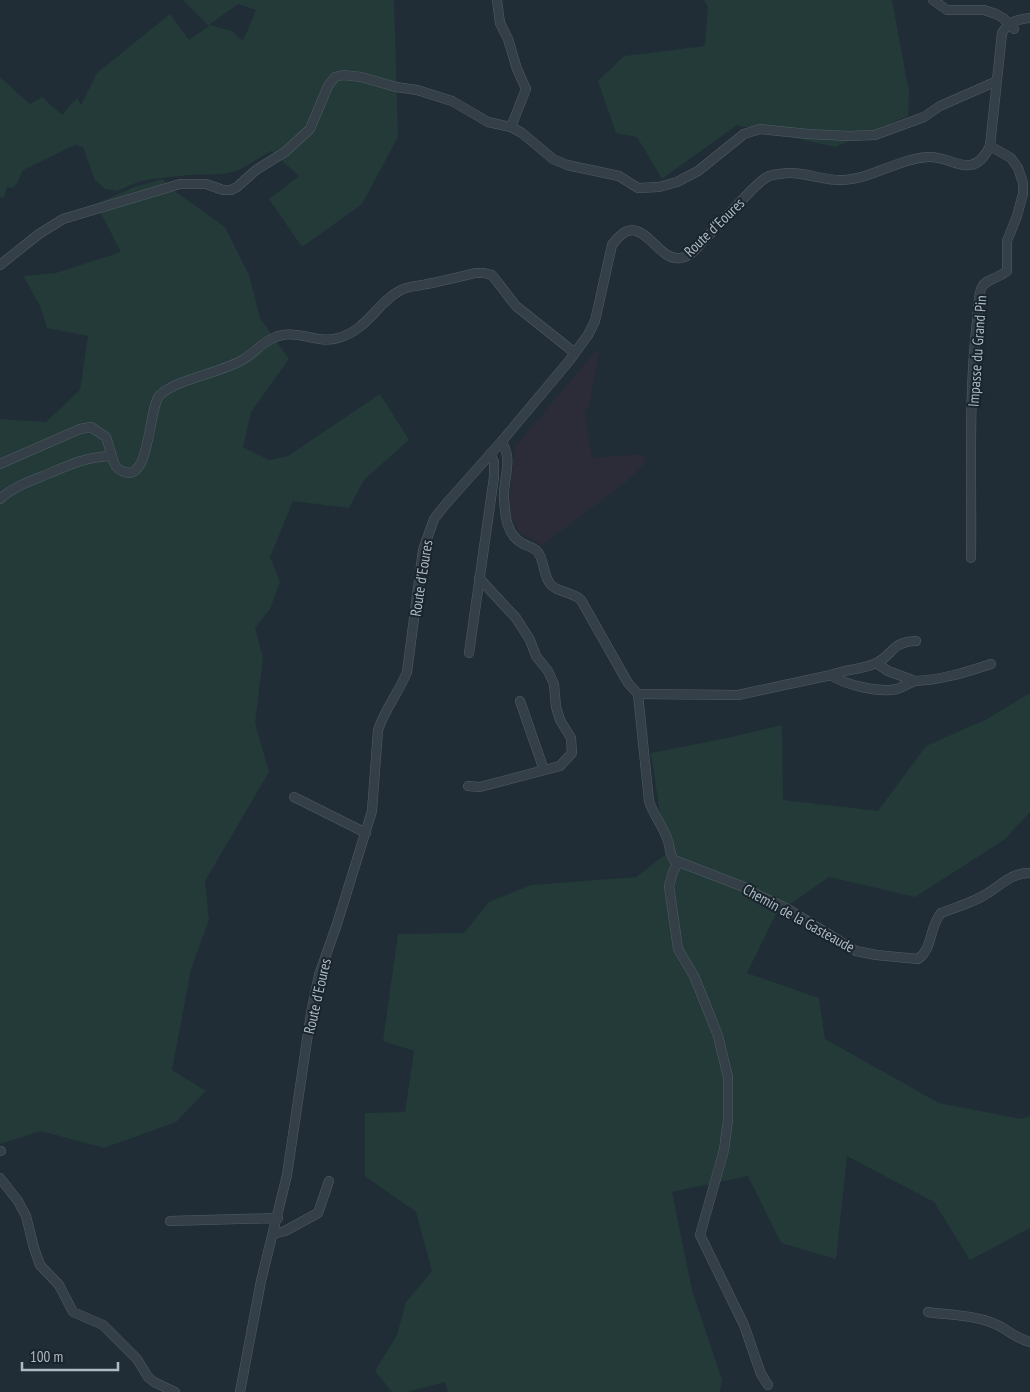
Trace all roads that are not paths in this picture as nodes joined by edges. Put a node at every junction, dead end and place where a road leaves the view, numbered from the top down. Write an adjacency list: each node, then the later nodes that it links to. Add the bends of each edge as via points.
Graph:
1 (497, 0): 7 (street, via 500,23 526,89)
2 (933, 0): 5 (street, via 947,10 990,12)
3 (1030, 18): 5 (street, via 1018,20)
4 (1030, 23): 5 (street)
5 (1011, 26): 6 (street, via 1001,54)
6 (997, 80): 7 (street, via 940,106 924,117 875,134 824,135 760,129 744,134 698,171 659,187 638,188 619,176 567,165 553,159 522,133); 8 (street)
7 (511, 128): 9 (street, via 488,122 452,101 417,90 361,77 335,77 306,134 237,187 223,190 206,184 180,184 63,219 38,234)
8 (990, 146): 10 (street, Route d'Eoures, via 987,154 969,165 931,156 843,180 794,173 769,176 682,258 665,254 640,232 624,233 612,245 595,320); 18 (street, Impasse du Grand Pin, via 1011,158 1018,168 1023,194 1007,241 1007,271 981,288 975,340 971,445)
9 (0, 265)
10 (575, 353): 11 (street, Route d'Eoures); 13 (street, via 516,306 492,276 475,273 401,290 363,326 337,339 282,335 268,340 245,359 170,388 157,398 143,460 138,468 123,472)
11 (502, 441): 12 (street, Route d'Eoures); 26 (street, via 507,457 503,496 507,523 513,537 540,554 551,585 575,594 581,600 628,683)
12 (490, 454): 15 (street, Route d'Eoures); 16 (street, via 494,462)
13 (112, 456): 14 (street, via 106,437 91,427); 17 (street, via 71,463 28,481)
14 (0, 464)
15 (480, 464): 16 (street); 31 (street, Route d'Eoures, via 444,505 427,534 407,672 378,730 372,811)
16 (494, 476): 19 (street)
17 (0, 499)
18 (971, 558)
19 (479, 578): 21 (street); 28 (street, via 516,618 554,684 556,707 571,738 572,753 560,766)
20 (916, 641): 22 (street, via 902,643)
21 (469, 653)
22 (876, 663): 24 (street); 25 (street)
23 (991, 664): 25 (street, via 934,681)
24 (830, 676): 25 (street, via 842,682 880,689 896,689); 26 (street, via 738,695)
25 (915, 681)
26 (638, 694): 32 (street, via 649,801 664,831 671,856)
27 (520, 701): 28 (street)
28 (544, 770): 29 (street, via 480,787)
29 (468, 786)
30 (294, 797): 31 (street)
31 (366, 833): 36 (street, Route d'Eoures, via 319,975)
32 (678, 862): 33 (street, Chemin de la Gasteaude, via 749,888 856,951 918,959 928,950 932,930 941,913 984,896 1010,878); 41 (street, via 670,886 678,949 694,976 718,1036 728,1077 724,1150 700,1235 744,1325)
33 (1030, 873)
34 (0, 1178): 42 (street, via 26,1216 40,1264 59,1285 73,1312 103,1325 137,1359 154,1382)
35 (329, 1181): 38 (street, via 318,1213)
36 (278, 1218): 37 (street); 38 (street, Route d'Eoures)
37 (170, 1222)
38 (273, 1234): 43 (street, Route d'Eoures)
39 (928, 1312): 40 (street, via 996,1324 1017,1338)
40 (1030, 1342)
41 (768, 1385)
42 (175, 1392)
43 (240, 1392)

